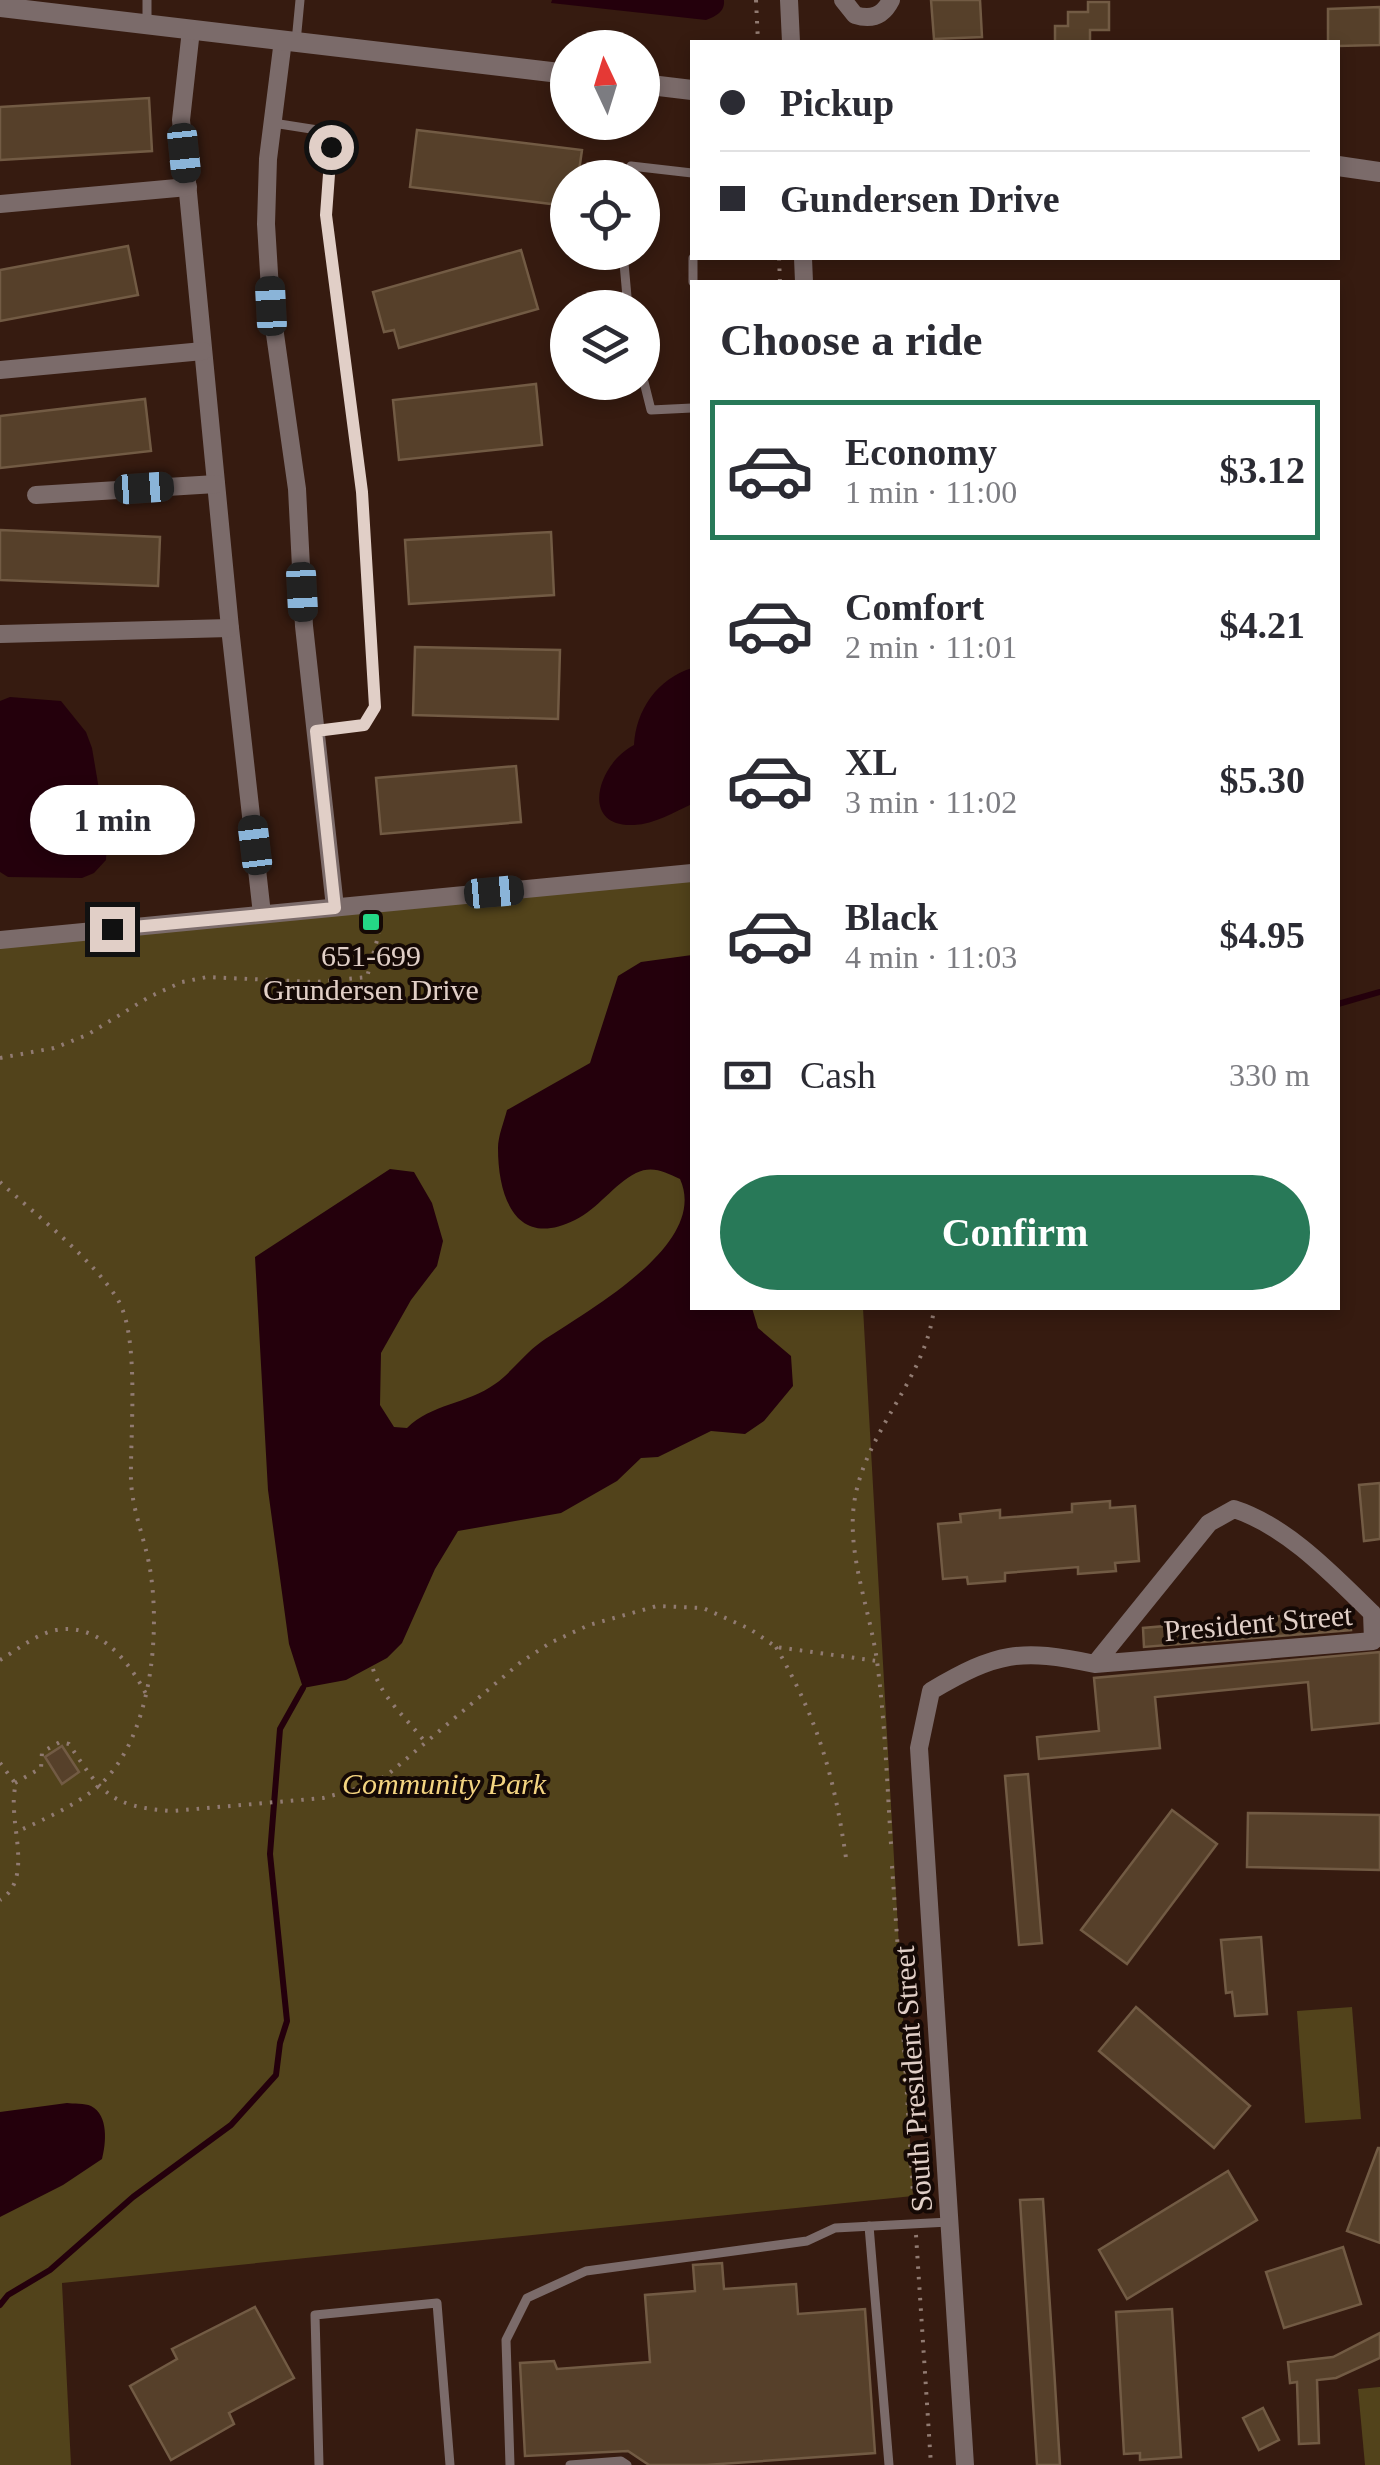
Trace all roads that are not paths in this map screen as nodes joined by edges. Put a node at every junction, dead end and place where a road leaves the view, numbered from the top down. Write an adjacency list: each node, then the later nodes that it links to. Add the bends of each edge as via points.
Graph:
1 (148, 0): 7 (lane)
2 (300, 0): 10 (lane)
3 (789, 0): 9 (street)
4 (843, 0): 5 (street, via 854,14 872,18)
5 (891, 0)
6 (0, 7): 7 (street)
7 (147, 24): 8 (street)
8 (191, 30): 10 (street); 19 (street, via 181,95)
9 (791, 40)
10 (289, 41): 11 (street); 14 (street)
11 (550, 72)
12 (660, 86): 13 (street)
13 (690, 90)
14 (273, 124): 29 (street, via 266,224 271,306 297,489); 29 (lane, via 324,131 331,147 326,215 362,492 375,707 364,725)
15 (1340, 166): 17 (street)
16 (660, 169): 18 (lane)
17 (1380, 172)
18 (690, 173)
19 (188, 187): 20 (street); 21 (street)
20 (0, 204)
21 (203, 351): 22 (street); 25 (street)
22 (0, 370)
23 (648, 400): 24 (lane, via 651,410)
24 (690, 408)
25 (216, 484): 26 (street); 27 (street)
26 (36, 495)
27 (230, 628): 28 (street); 32 (street)
28 (0, 634)
29 (316, 731): 31 (street)
30 (690, 873): 31 (street)
31 (335, 908): 32 (street)
32 (262, 914): 33 (street)
33 (0, 940)
34 (1095, 1664): 34 (street, President Street, via 1209,1524 1234,1509 1256,1516 1372,1613 1373,1641); 35 (street, President Street, via 1014,1654 977,1664)
35 (932, 1691): 36 (street, South President Street, via 919,1748)
36 (949, 2222): 37 (lane); 38 (street, South President Street)
37 (869, 2226): 41 (lane, via 586,2272 528,2298 506,2340); 44 (lane)
38 (965, 2464): 45 (lane)
39 (318, 2465): 40 (lane, via 316,2314 437,2303)
40 (450, 2465)
41 (510, 2465)
42 (570, 2465): 43 (lane)
43 (627, 2465)
44 (889, 2465)
45 (950, 2465)

